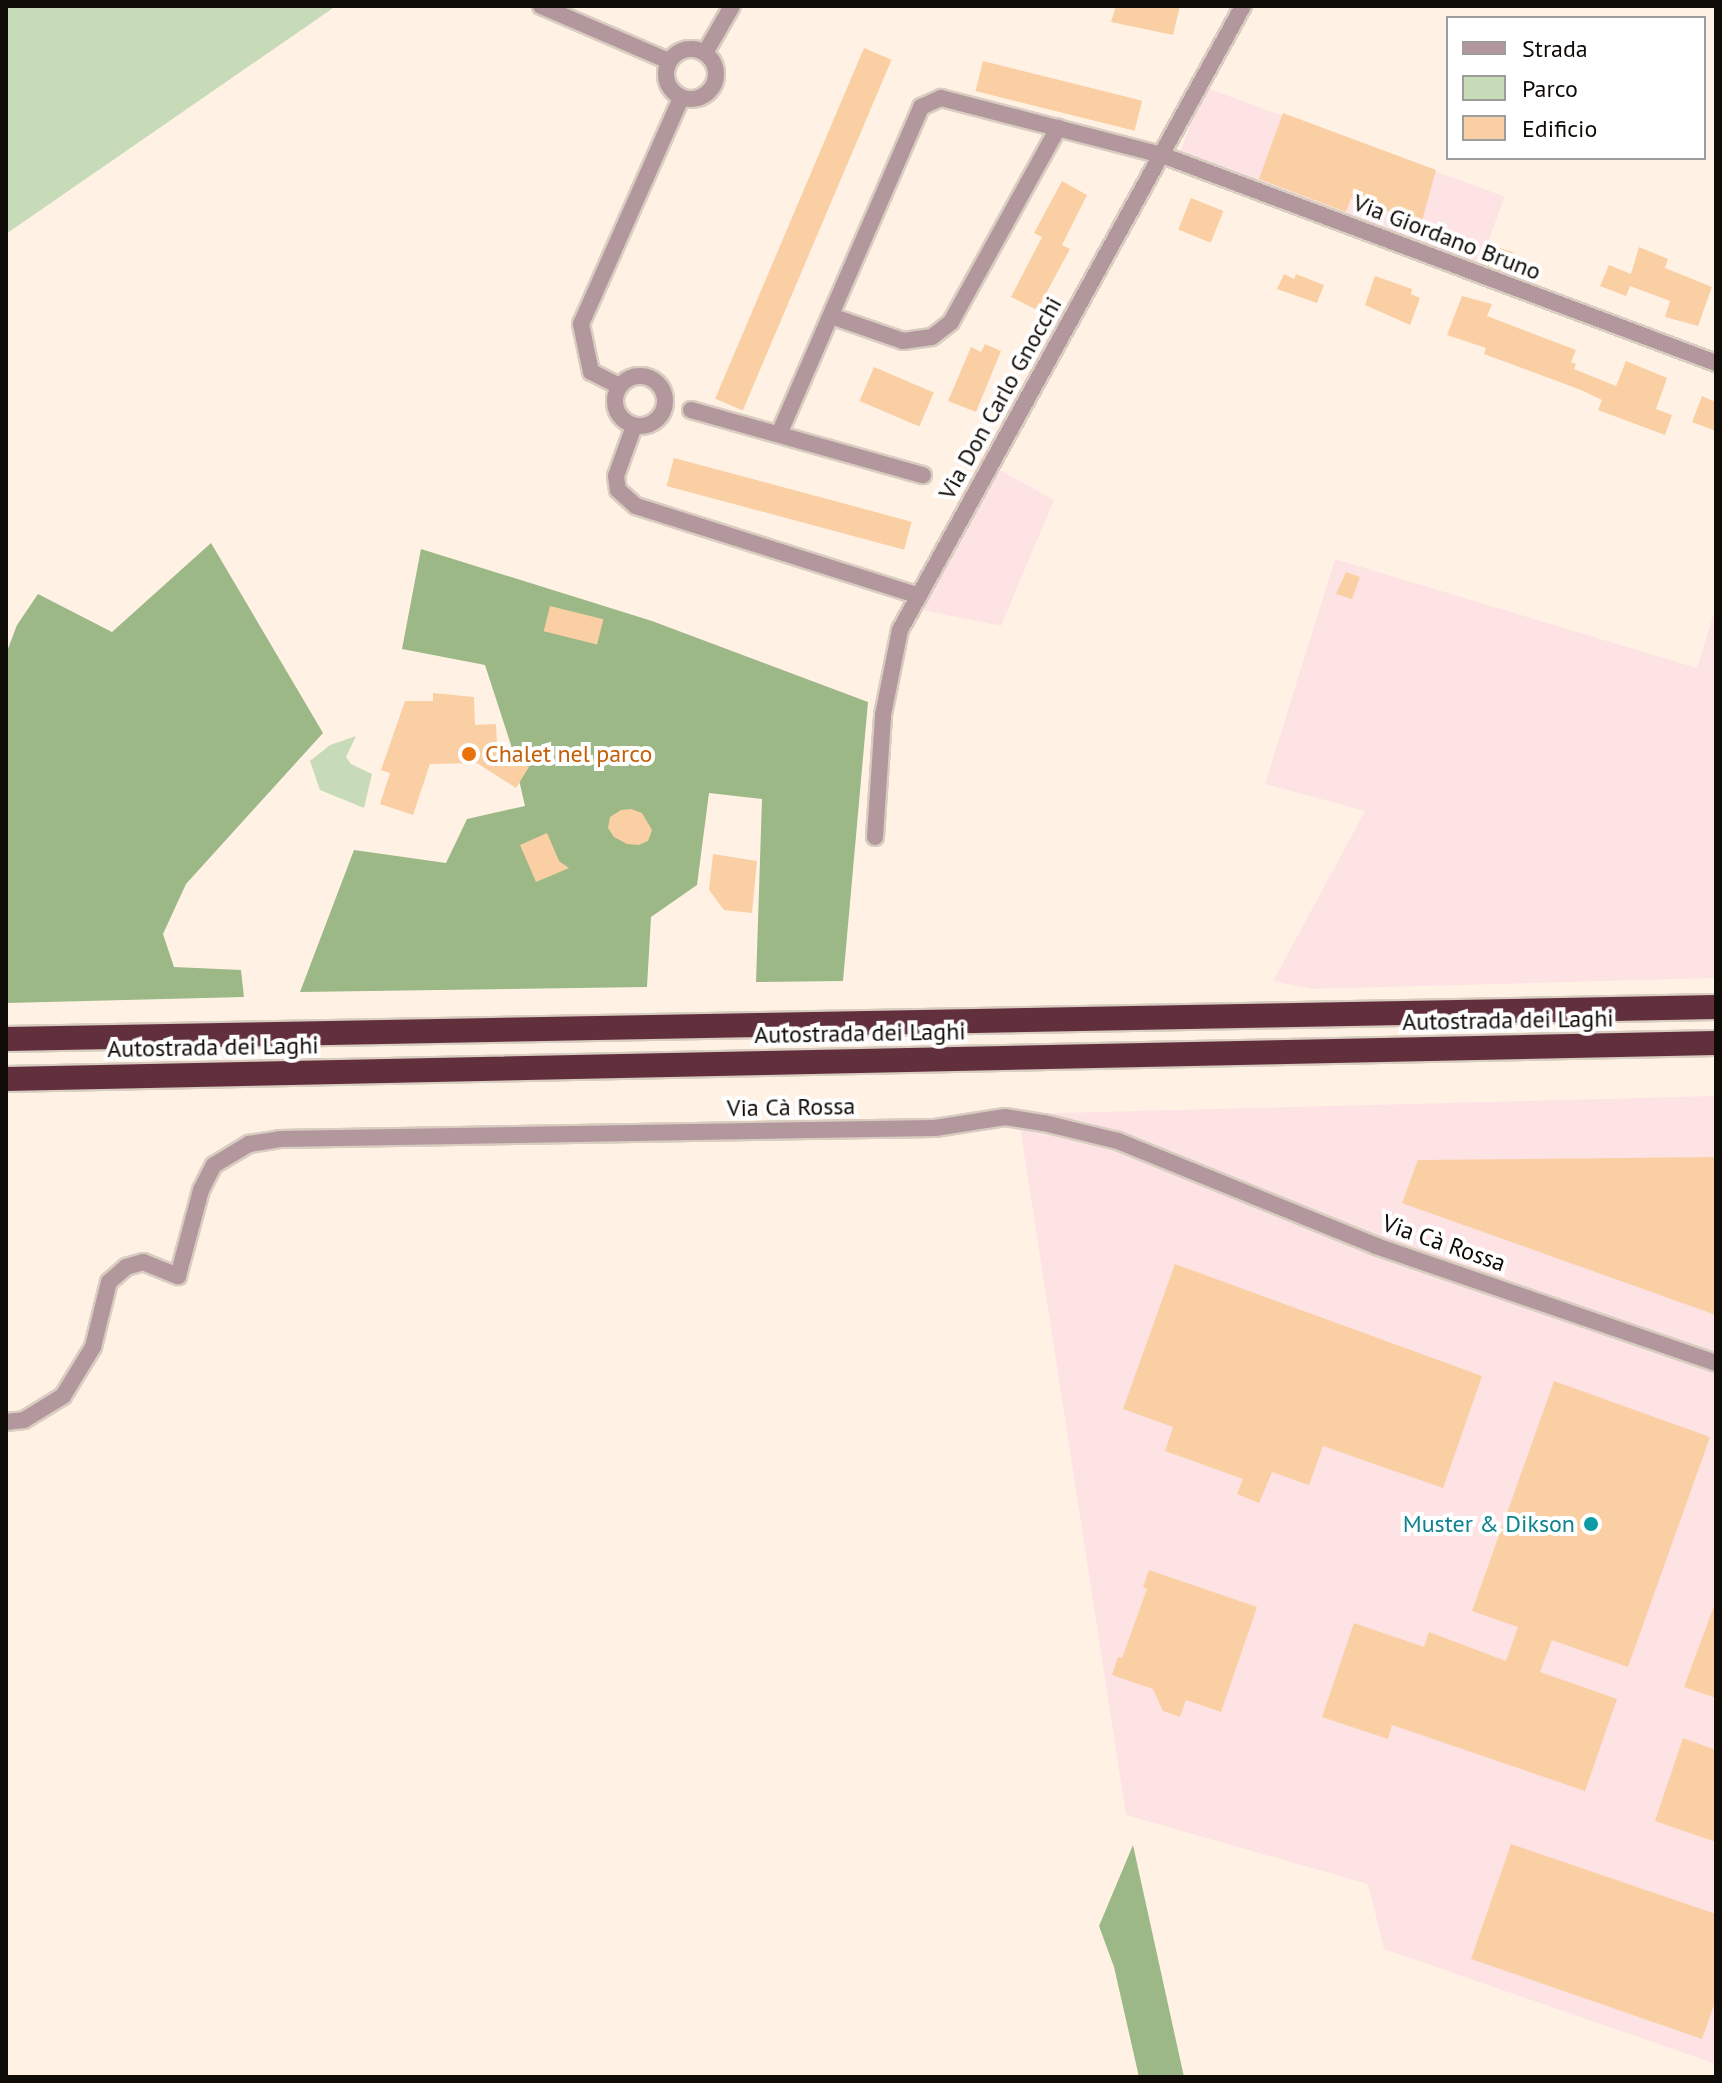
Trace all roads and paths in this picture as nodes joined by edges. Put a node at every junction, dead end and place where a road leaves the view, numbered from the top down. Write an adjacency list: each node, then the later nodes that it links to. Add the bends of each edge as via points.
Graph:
1 (541, 6): 5 (street)
2 (732, 6): 4 (street)
3 (1243, 6): 8 (street, Via Don Carlo Gnocchi)
4 (705, 53): 5 (street, via 681,50); 6 (street, via 715,66 715,83 697,99)
5 (669, 61): 6 (street, via 668,86)
6 (681, 98): 11 (street, via 581,324 591,372)
7 (1058, 128): 8 (street, Via Giordano Bruno); 9 (street, via 951,322 932,337 903,341); 9 (street, Via Giordano Bruno, via 941,98 921,107)
8 (1162, 155): 10 (street, Via Giordano Bruno); 16 (street, Via Don Carlo Gnocchi)
9 (831, 316): 14 (street, Via Giordano Bruno)
10 (1716, 363)
11 (619, 386): 13 (street, via 616,410); 13 (street, via 641,375 662,387 665,403 658,419)
12 (691, 410): 14 (street)
13 (634, 426): 16 (street, via 616,476 618,490 636,506)
14 (779, 434): 15 (street)
15 (923, 475)
16 (919, 596): 17 (street, Via Don Carlo Gnocchi, via 900,630 883,715)
17 (875, 837)
18 (1716, 1007): 19 (highway, Autostrada dei Laghi)
19 (6, 1039)
20 (1716, 1043): 21 (highway, Autostrada dei Laghi)
21 (6, 1079)
22 (1716, 1363): 23 (street, Via Cà Rossa, via 1376,1246 1118,1141 1031,1121 1005,1117 935,1128 279,1139 249,1144 214,1165 201,1190 178,1276 143,1262 126,1267 109,1282 93,1347 63,1396 24,1420)
23 (6, 1422)

